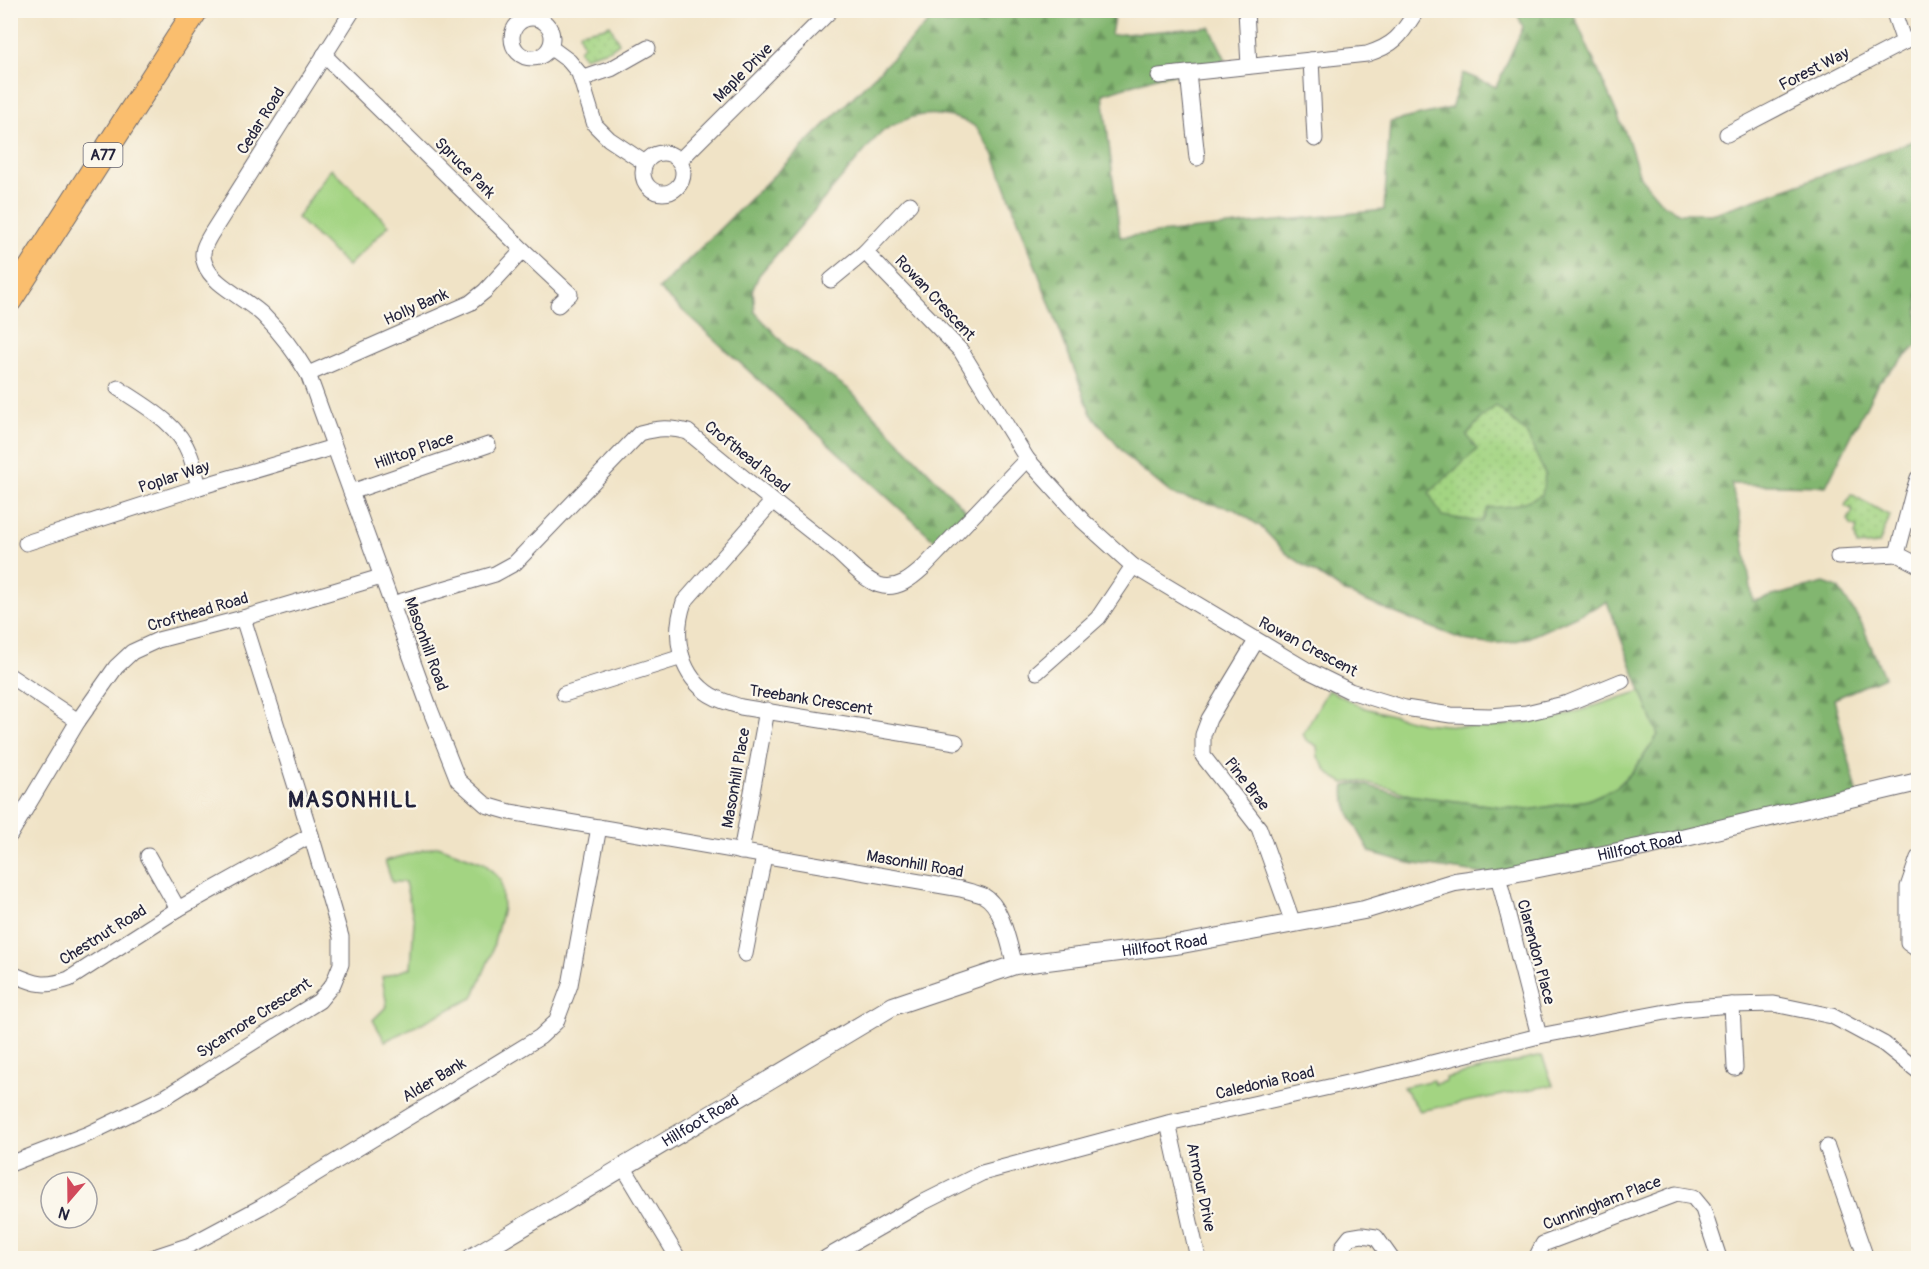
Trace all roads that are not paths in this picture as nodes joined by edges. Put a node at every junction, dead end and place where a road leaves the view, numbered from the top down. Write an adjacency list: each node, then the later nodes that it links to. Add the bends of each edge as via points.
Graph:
1 (196, 10): 27 (highway, A77)
2 (353, 10): 11 (street, Cedar Road)
3 (831, 10): 20 (street, Maple Drive)
4 (1246, 10): 13 (street)
5 (1417, 10): 12 (street, via 1399,38 1385,49)
6 (1893, 10): 8 (street)
7 (543, 15): 9 (street, via 551,31); 9 (street, via 516,25 513,45 521,55 534,58)
8 (1911, 40): 17 (street, Forest Way)
9 (550, 47): 16 (street, via 569,61)
10 (648, 48): 16 (street, via 611,69)
11 (324, 55): 23 (street, Spruce Park); 25 (street, Cedar Road)
12 (1311, 60): 13 (street); 18 (street)
13 (1249, 66): 14 (street)
14 (1188, 73): 15 (street); 19 (street)
15 (1159, 76)
16 (581, 79): 21 (street, via 594,124 609,140)
17 (1727, 134)
18 (1315, 139)
19 (1197, 158)
20 (680, 161): 21 (street, via 672,154 662,153); 21 (street, via 682,182 664,193 646,184)
21 (645, 163)
22 (910, 204): 24 (street)
23 (523, 250): 28 (street, Spruce Park, via 570,294); 29 (street, Holly Bank, via 470,303)
24 (865, 252): 26 (street); 33 (street, Rowan Crescent, via 961,351)
25 (202, 253): 29 (street, Masonhill Road, via 211,276 261,313 283,336)
26 (831, 280)
27 (10, 300)
28 (558, 305)
29 (308, 374): 32 (street, Masonhill Road)
30 (118, 388): 35 (street, via 171,424 189,453)
31 (488, 445): 36 (street, Hilltop Place)
32 (334, 447): 35 (street, Poplar Way); 36 (street, Masonhill Road)
33 (1027, 459): 37 (street, Crofthead Road, via 924,567 897,586 881,586 868,579); 41 (street, Rowan Crescent, via 1083,521)
34 (1918, 478): 39 (street)
35 (199, 487): 38 (street, Poplar Way)
36 (351, 492): 43 (street, Masonhill Road)
37 (772, 502): 44 (street, Crofthead Road, via 688,432 656,428 640,433 515,563 495,574); 47 (street, Treebank Crescent, via 684,602 677,638)
38 (26, 543)
39 (1897, 554): 40 (street); 42 (street)
40 (1838, 557)
41 (1132, 566): 46 (street, Rowan Crescent); 48 (street, via 1098,618)
42 (1918, 566)
43 (381, 577): 44 (street, Masonhill Road); 45 (street, Crofthead Road)
44 (392, 604): 56 (street, Masonhill Road, via 458,780 486,805)
45 (243, 618): 53 (street, Crofthead Road, via 158,640 132,652 116,667); 58 (street, Sycamore Crescent)
46 (1256, 641): 50 (street, Rowan Crescent, via 1350,691 1405,708 1450,715 1526,713 1568,703); 65 (street, Pine Brae, via 1209,719 1203,735 1203,756 1259,828)
47 (682, 657): 51 (street); 52 (street, Treebank Crescent, via 706,692 741,707)
48 (1037, 672)
49 (10, 676): 53 (street)
50 (1622, 681)
51 (564, 694)
52 (767, 710): 54 (street, Treebank Crescent); 59 (street, Masonhill Place)
53 (78, 721): 57 (street, Crofthead Road)
54 (956, 742)
55 (1918, 782): 63 (street, Hillfoot Road, via 1648,846)
56 (599, 827): 59 (street, Masonhill Road); 78 (street, Alder Bank, via 570,985 556,1022 540,1037 261,1207 190,1245)
57 (10, 835)
58 (311, 835): 64 (street, Chestnut Road); 76 (street, Sycamore Crescent, via 341,937 341,964 333,984 319,1001 165,1097 88,1134)
59 (741, 852): 61 (street, Masonhill Road)
60 (147, 856): 64 (street)
61 (764, 856): 67 (street); 68 (street, Masonhill Road, via 985,896 1002,921)
62 (1918, 858): 66 (street, via 1908,888 1908,943)
63 (1498, 876): 65 (street, Hillfoot Road, via 1455,882 1364,910); 71 (street, Clarendon Place)
64 (178, 909): 69 (street, Chestnut Road, via 69,979 51,985 36,984)
65 (1293, 923): 68 (street, Hillfoot Road, via 1182,944)
66 (1918, 950)
67 (745, 954)
68 (1015, 965): 77 (street, Hillfoot Road, via 893,1006)
69 (10, 973)
70 (1732, 1005): 71 (street, Caledonia Road, via 1682,1009); 72 (street); 73 (street, Caledonia Road, via 1774,1004 1832,1016 1884,1044)
71 (1539, 1036): 74 (street, Caledonia Road)
72 (1735, 1068)
73 (1918, 1071)
74 (1168, 1123): 81 (street, Caledonia Road, via 981,1173); 82 (street, Armour Drive)
75 (1827, 1147): 87 (street)
76 (10, 1164)
77 (624, 1168): 79 (street, Hillfoot Road); 80 (street)
78 (151, 1258)
79 (471, 1258)
80 (678, 1258)
81 (826, 1258)
82 (1198, 1258)
83 (1342, 1258): 84 (street, via 1342,1246 1350,1237 1362,1235 1376,1237)
84 (1391, 1258)
85 (1536, 1258): 86 (street, Cunningham Place, via 1543,1244 1676,1194 1693,1197 1703,1209)
86 (1719, 1258)
87 (1866, 1258)

